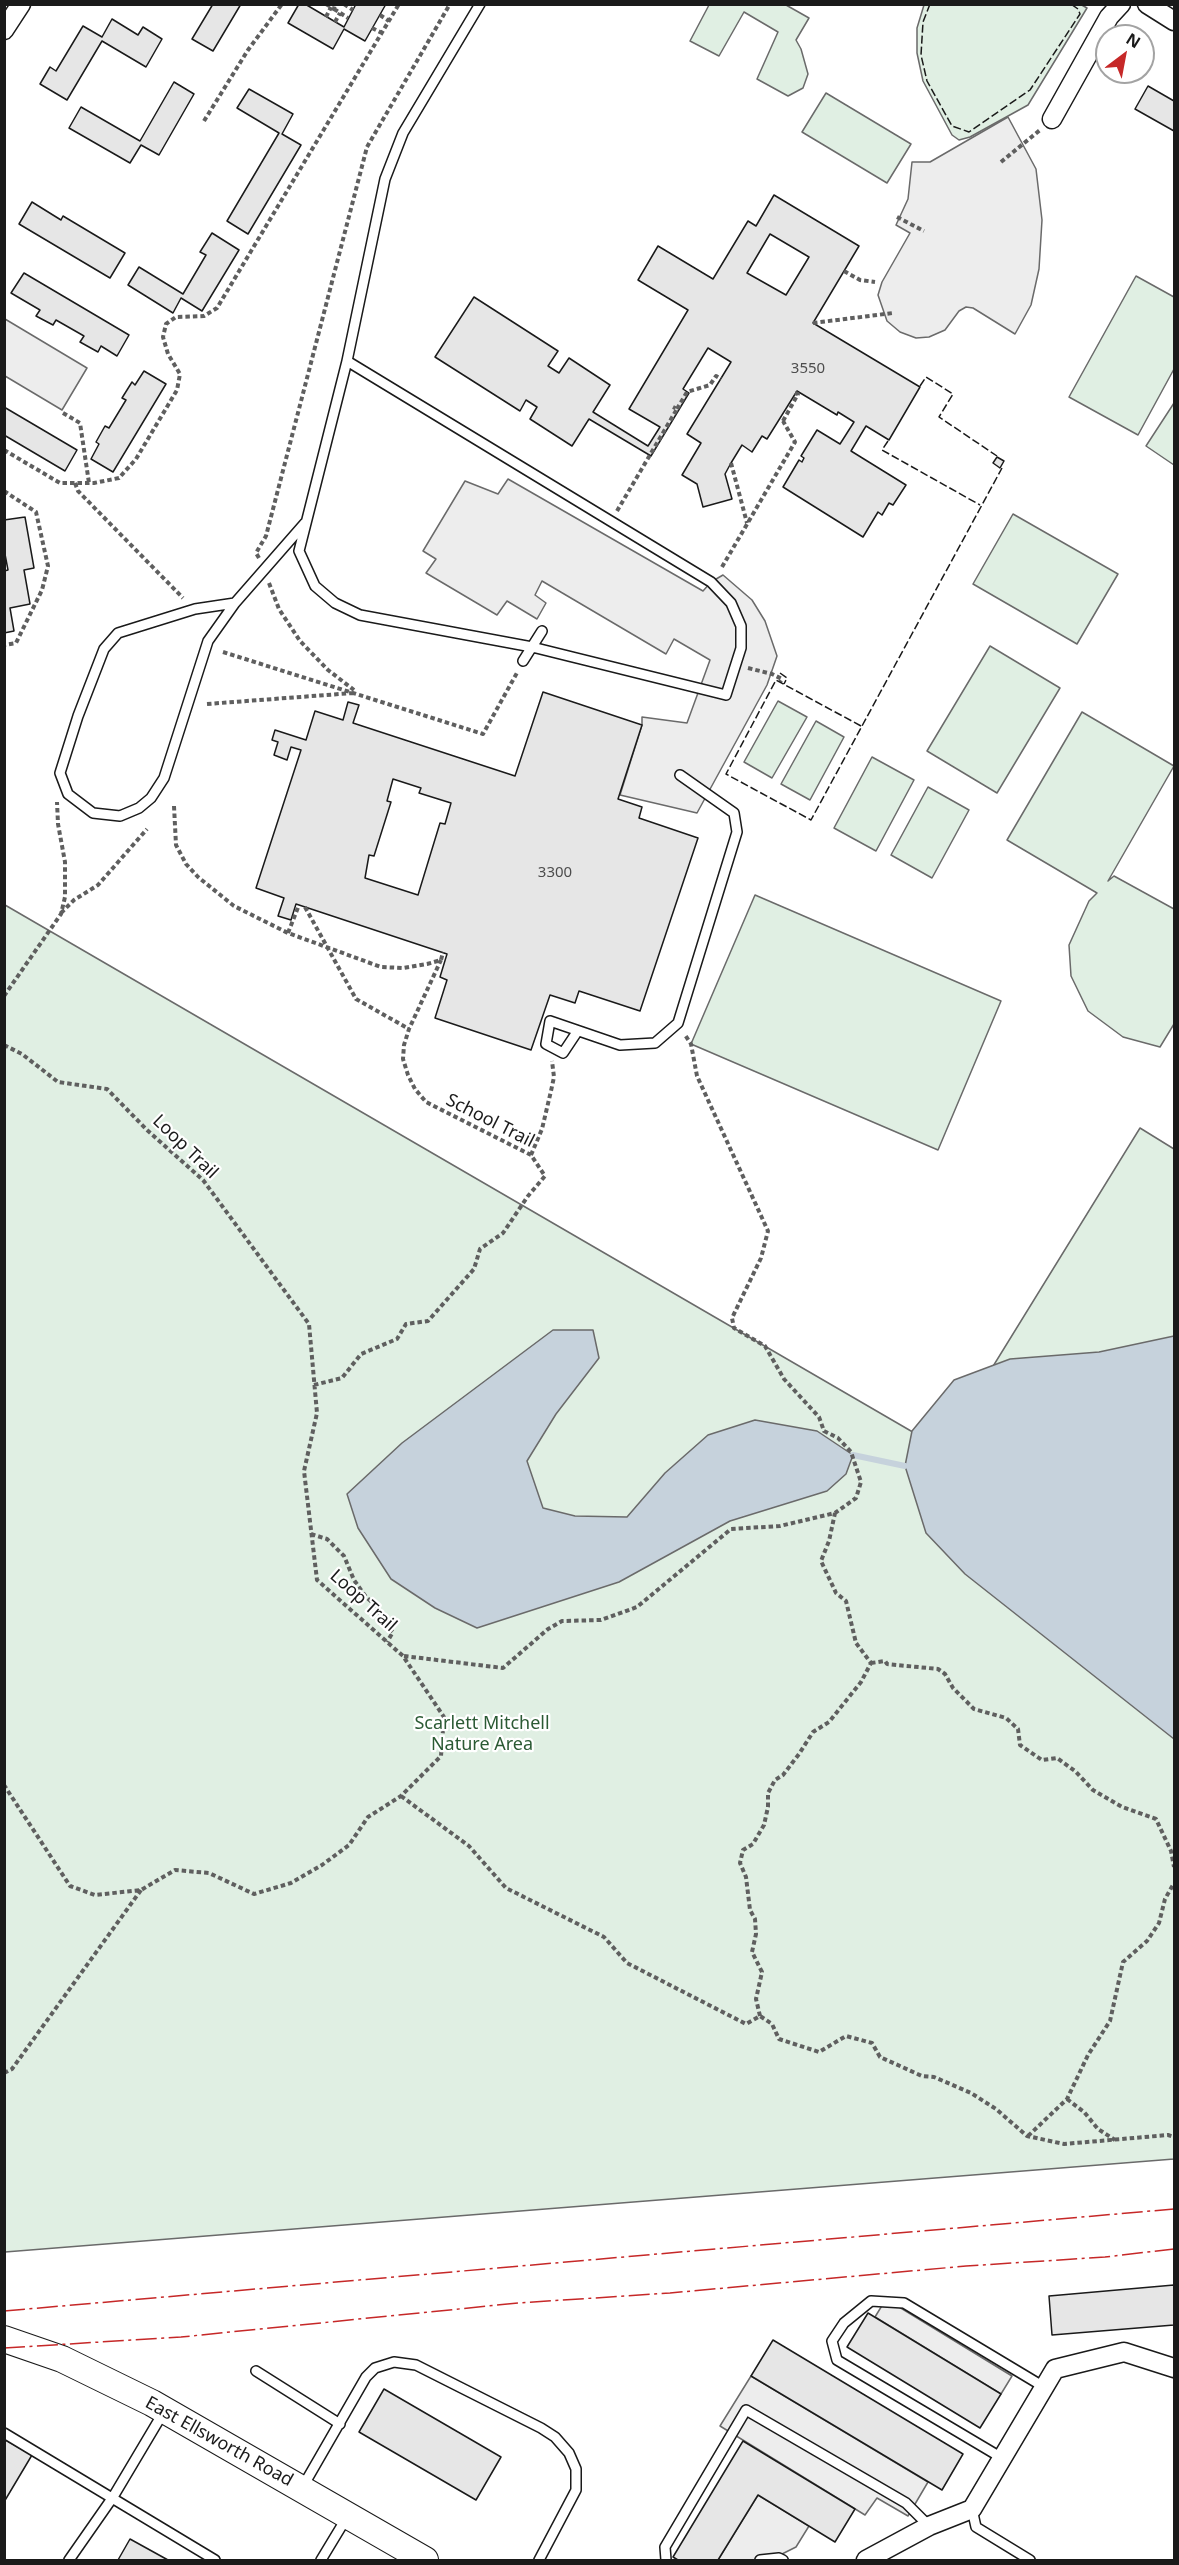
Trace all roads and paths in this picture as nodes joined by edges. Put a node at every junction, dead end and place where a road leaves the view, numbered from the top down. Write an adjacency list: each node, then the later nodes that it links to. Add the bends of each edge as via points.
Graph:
1 (21, 4): 20 (street)
2 (282, 4): 23 (path)
3 (326, 4): 10 (path)
4 (344, 4): 11 (path)
5 (450, 4): 44 (path, via 367,147 266,536 256,552)
6 (480, 4): 31 (lane, via 403,133 385,179)
7 (1121, 4): 22 (street, via 1109,17)
8 (1147, 4): 17 (street)
9 (398, 5): 16 (path)
10 (333, 7): 12 (path); 14 (path)
11 (353, 10)
12 (340, 13): 15 (path); 18 (path)
13 (380, 15): 16 (path)
14 (326, 17)
15 (348, 18)
16 (389, 21): 21 (path)
17 (1174, 21)
18 (335, 22)
19 (372, 28): 21 (path)
20 (4, 30)
21 (382, 33): 38 (path, via 217,308 204,316 176,317 166,324 163,336 180,375 177,390 136,459 119,478)
22 (1052, 119): 24 (path)
23 (204, 122)
24 (1001, 162)
25 (897, 217): 26 (path)
26 (924, 231)
27 (844, 271): 28 (path, via 860,280)
28 (875, 282)
29 (893, 312): 30 (path)
30 (813, 323)
31 (347, 361): 41 (lane); 42 (lane)
32 (721, 379): 40 (path, via 716,376 710,385 687,392)
33 (795, 393): 43 (path, via 798,394 782,420 795,442)
34 (63, 413): 38 (path, via 80,423)
35 (4, 450): 37 (path, via 60,483)
36 (731, 463): 43 (path)
37 (75, 483): 38 (path); 48 (path, via 78,491)
38 (89, 483)
39 (4, 491): 50 (path, via 36,512 48,566 42,590 16,643)
40 (616, 511): 42 (lane)
41 (307, 520): 47 (lane); 51 (lane, via 299,551 315,586 335,603 360,615)
42 (610, 521): 54 (lane, via 711,582 731,603 741,627)
43 (747, 523): 45 (path)
44 (259, 559)
45 (722, 567)
46 (269, 583): 56 (path, via 279,609 300,640)
47 (236, 603): 47 (lane, via 195,609 118,633 104,649 60,773 68,794 93,813 120,816 139,808 157,788 164,778 208,641)
48 (189, 604)
49 (542, 631): 51 (lane)
50 (4, 645)
51 (532, 647): 53 (lane); 54 (lane, via 726,694)
52 (223, 652): 56 (path)
53 (523, 661): 56 (path, via 483,734)
54 (736, 665): 55 (path, via 772,674 782,679)
55 (780, 682)
56 (357, 693): 57 (path)
57 (207, 704)
58 (680, 775): 70 (lane, via 734,813 737,832)
59 (57, 796): 64 (path, via 65,862)
60 (174, 806): 65 (path, via 176,845 186,864 234,906)
61 (147, 829): 64 (path, via 108,875)
62 (299, 905): 65 (path)
63 (305, 907): 66 (path)
64 (61, 914): 69 (path)
65 (288, 933): 66 (path)
66 (330, 949): 68 (path, via 381,967 403,968); 71 (path, via 356,999)
67 (443, 952): 68 (path, School Trail)
68 (441, 960): 71 (path, School Trail)
69 (4, 996)
70 (678, 1023): 72 (lane, via 655,1043 620,1045); 77 (path, via 691,1044 697,1076 768,1231 761,1258 732,1318 734,1328 765,1346 784,1379 819,1417 824,1431 838,1438 851,1452 861,1482 856,1498)
71 (409, 1029): 75 (path, School Trail, via 403,1059 417,1093 434,1107)
72 (577, 1032): 74 (lane, via 563,1053); 74 (lane, via 550,1021 546,1044)
73 (4, 1045): 76 (path, Loop Trail, via 58,1082 107,1089 204,1180 309,1324)
74 (555, 1048): 75 (path, via 551,1091)
75 (531, 1155): 76 (path, School Trail, via 545,1176 503,1233 480,1249 474,1269 428,1321 406,1324 397,1339 361,1354 342,1377)
76 (314, 1384): 78 (path, Loop Trail, via 317,1413 304,1471)
77 (835, 1513): 80 (path, via 780,1526 731,1529 637,1607 601,1620 562,1621 503,1668); 81 (path, via 821,1562 836,1593 846,1601 856,1643)
78 (311, 1534): 79 (path, Loop Trail, via 317,1580); 79 (path, via 327,1539 344,1556 354,1580 393,1632)
79 (387, 1642): 80 (path, Loop Trail)
80 (404, 1656): 83 (path, Loop Trail, via 444,1717 441,1756)
81 (871, 1663): 84 (path, via 885,1661 938,1669 975,1708 1006,1718 1018,1729 1020,1744 1042,1760 1057,1758 1093,1790 1122,1807 1156,1819); 87 (path, via 829,1722 813,1732 783,1775 775,1780 768,1793 764,1825 753,1844 743,1850 740,1863 755,1920 752,1952 762,1972 756,1999)
82 (4, 1785): 86 (path, Loop Trail, via 70,1886 95,1895)
83 (401, 1796): 86 (path, Loop Trail, via 368,1818 349,1845 291,1882 254,1894 209,1873 175,1870); 87 (path, via 469,1846 506,1888 604,1937 627,1962 746,2024)
84 (1174, 1867)
85 (1174, 1884): 89 (path, via 1165,1899 1159,1923 1147,1941 1123,1962 1110,2021)
86 (141, 1890): 88 (path, via 12,2069)
87 (760, 2016): 90 (path, via 772,2024 779,2039 819,2052 846,2036 872,2043 880,2057 971,2093)
88 (4, 2073)
89 (1067, 2099): 90 (path); 92 (path, via 1098,2129)
90 (1027, 2136): 92 (path, via 1064,2144)
91 (1174, 2137): 92 (path)
92 (1116, 2140)
93 (4, 2339): 97 (main road, East Ellsworth Road, via 62,2359)
94 (1174, 2368): 96 (street, via 1124,2352 1055,2369)
95 (256, 2371): 98 (lane)
96 (1044, 2387): 100 (street); 100 (lane, via 904,2303 872,2301 844,2323 832,2341 837,2360)
97 (165, 2410): 101 (main road, East Ellsworth Road); 102 (lane)
98 (340, 2424): 101 (lane); 110 (lane, via 366,2377 375,2368 394,2362 425,2369 548,2433 569,2453 576,2469 576,2490)
99 (4, 2433): 102 (lane)
100 (1002, 2458): 103 (street)
101 (302, 2488): 104 (main road, East Ellsworth Road)
102 (113, 2497): 106 (lane); 107 (lane)
103 (972, 2509): 105 (street); 115 (lane, via 976,2527)
104 (348, 2514): 108 (lane); 109 (main road, East Ellsworth Road)
105 (929, 2526): 111 (lane, via 906,2503 746,2410 665,2547); 114 (street)
106 (69, 2560)
107 (215, 2560)
108 (321, 2560)
109 (425, 2560)
110 (539, 2560)
111 (666, 2560)
112 (760, 2560): 113 (lane)
113 (783, 2560)
114 (866, 2560)
115 (1030, 2560)

